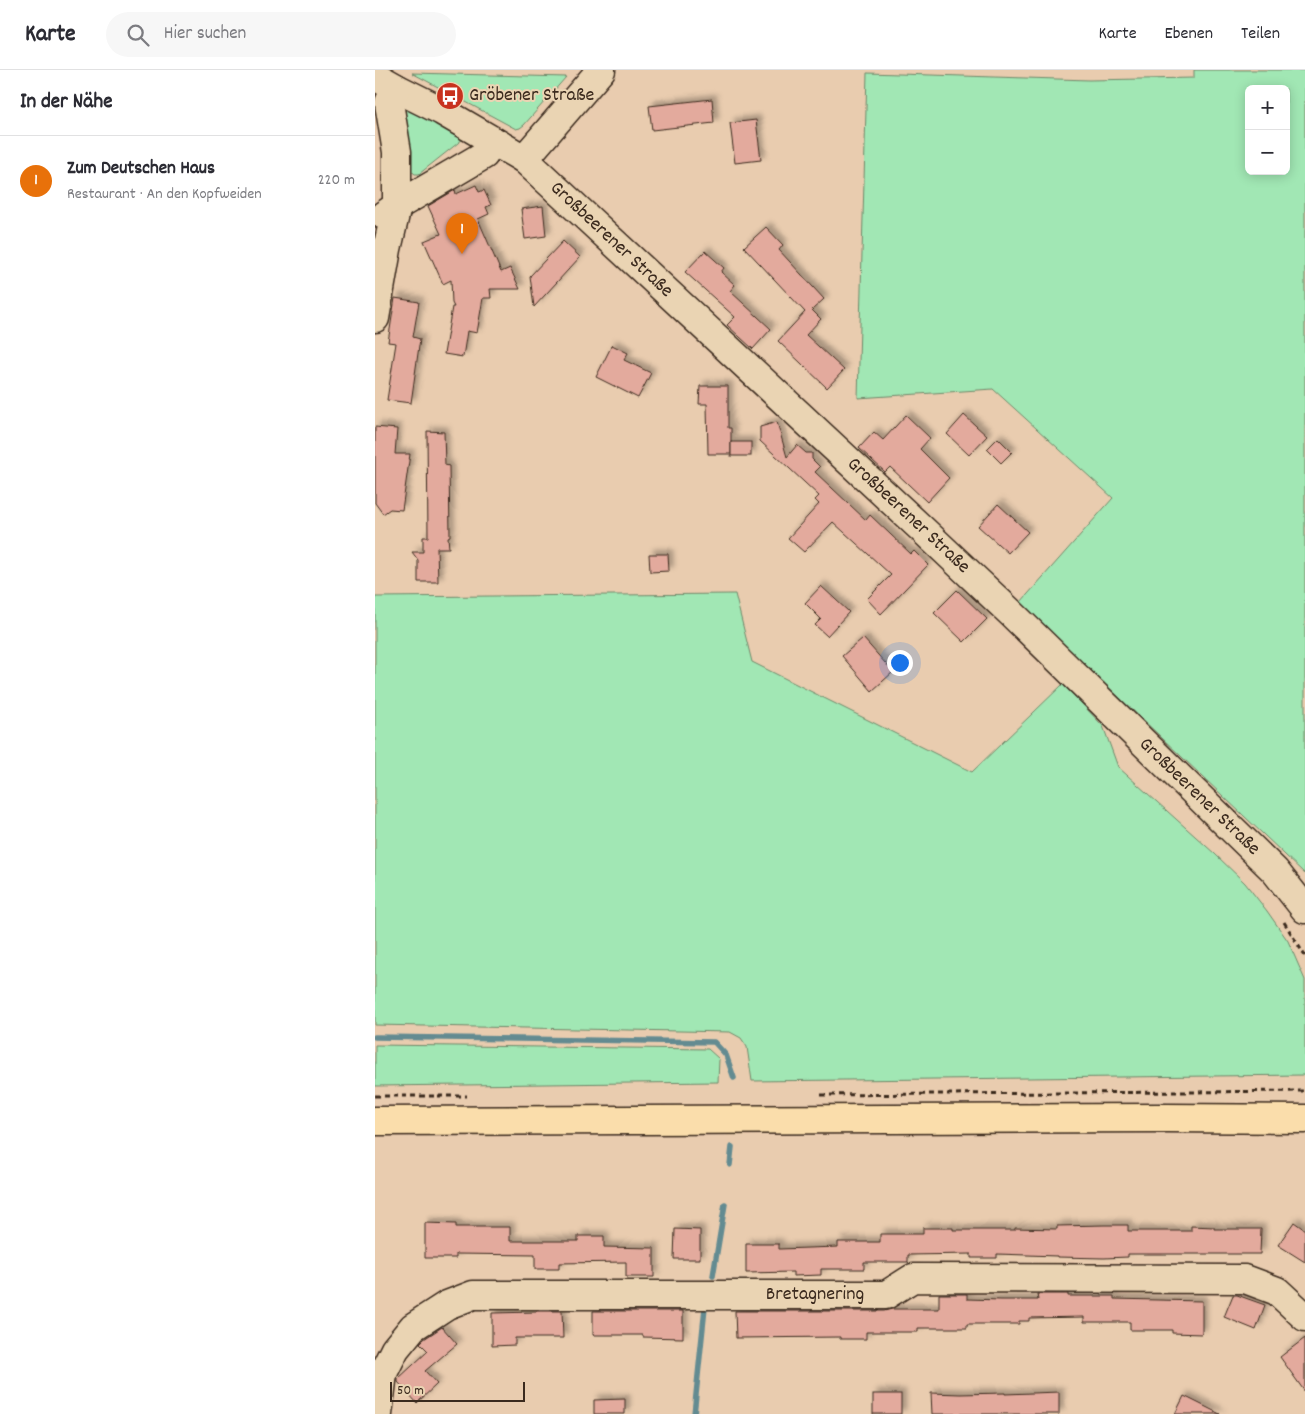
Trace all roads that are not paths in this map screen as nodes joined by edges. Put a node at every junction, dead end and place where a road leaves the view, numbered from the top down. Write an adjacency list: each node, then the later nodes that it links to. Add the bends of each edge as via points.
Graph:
1 (601, 70): 4 (street)
2 (386, 82): 3 (street); 5 (street, via 397,152)
3 (493, 141): 4 (street, Großbeerener Straße); 5 (street, via 484,155)
4 (524, 159): 8 (street, Großbeerener Straße, via 1011,613 1275,871)
5 (397, 206): 6 (street); 7 (street)
6 (375, 222)
7 (375, 318)
8 (1305, 909)
9 (1305, 1120): 10 (main road)
10 (375, 1121)
11 (1305, 1316): 12 (street, Bretagnering, via 1277,1291 1245,1278 913,1278 887,1295 473,1295 447,1305 413,1327 395,1349 383,1373)
12 (378, 1414)

